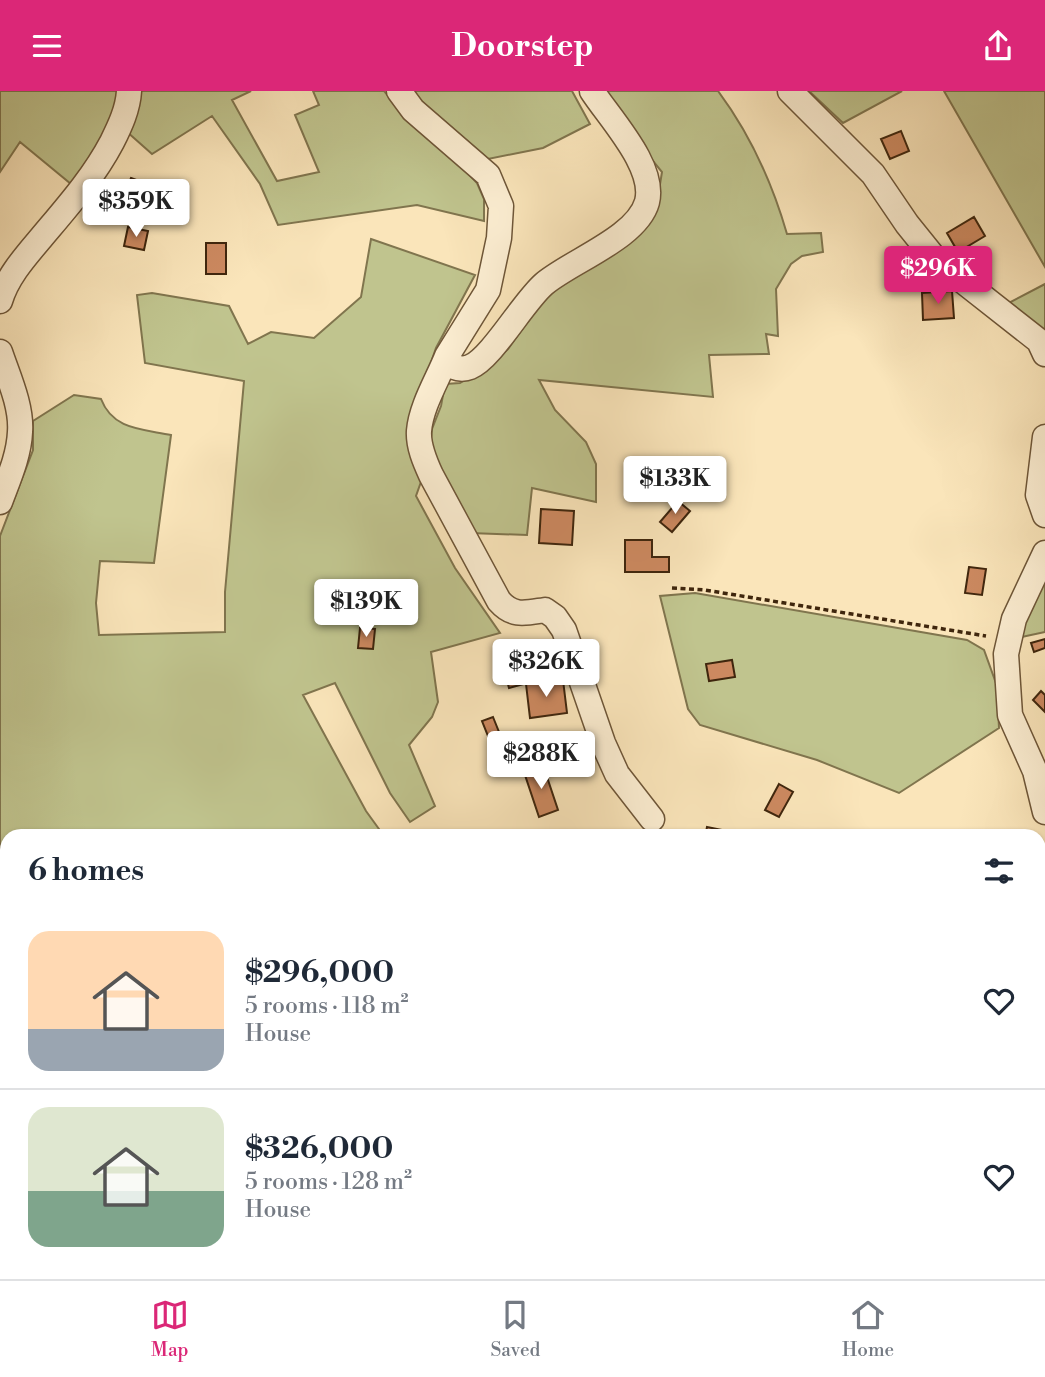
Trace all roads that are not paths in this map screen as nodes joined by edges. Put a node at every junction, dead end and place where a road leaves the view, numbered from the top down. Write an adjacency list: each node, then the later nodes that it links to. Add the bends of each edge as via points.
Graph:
1 (129, 91): 5 (street, via 119,130 98,169 23,260)
2 (399, 91): 8 (street, via 413,110 488,175 501,206 488,291)
3 (592, 91): 8 (street, via 642,163 647,204 628,229 543,285 470,367 454,367)
4 (790, 91): 7 (street, via 873,174 936,260 1039,341)
5 (0, 301)
6 (0, 352): 10 (street, via 21,430)
7 (1045, 354)
8 (447, 356): 14 (street, via 419,432 430,475 506,609 519,615 545,610 560,623 617,774)
9 (1045, 437): 11 (street, via 1038,495)
10 (0, 502)
11 (1045, 515)
12 (1045, 553): 13 (street, via 1014,619 1006,654 1010,715 1035,771)
13 (1045, 812)
14 (652, 819)

